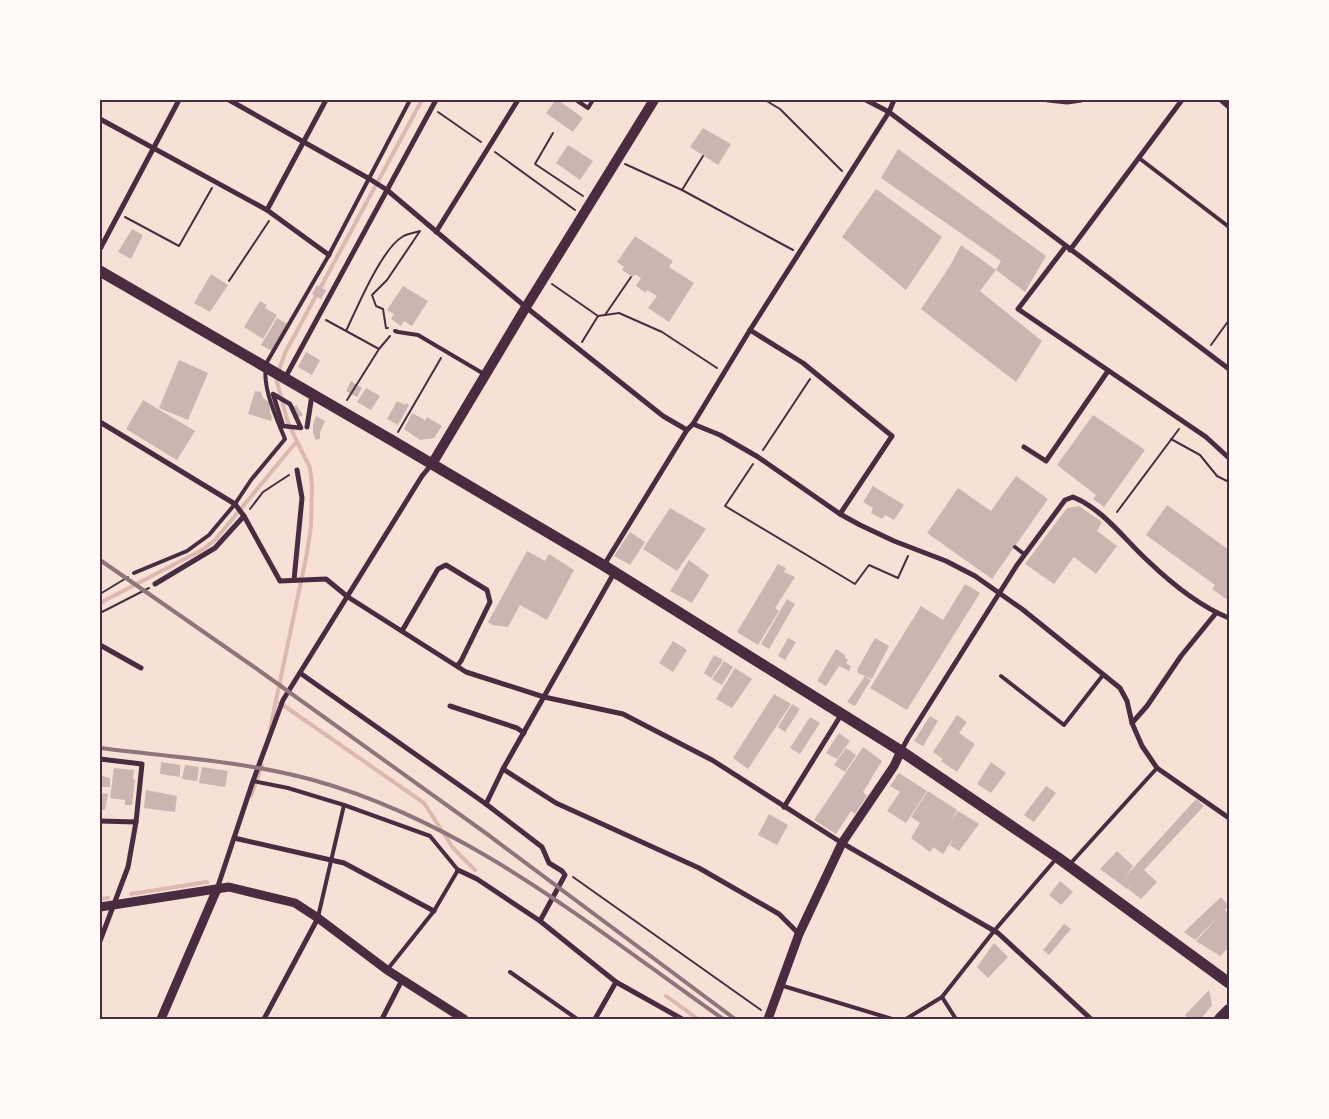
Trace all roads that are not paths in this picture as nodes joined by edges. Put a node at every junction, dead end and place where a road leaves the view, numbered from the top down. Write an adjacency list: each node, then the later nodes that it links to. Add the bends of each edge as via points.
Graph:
1 (179, 100): 20 (street)
2 (229, 100): 19 (street)
3 (326, 100): 19 (street)
4 (410, 100): 22 (lane)
5 (436, 100): 23 (street)
6 (518, 100): 26 (street)
7 (576, 100): 8 (lane, via 588,108)
8 (593, 100)
9 (654, 100): 31 (main road)
10 (866, 100): 17 (street)
11 (894, 100): 17 (street)
12 (1048, 100): 13 (street)
13 (1081, 100)
14 (1182, 100): 21 (street)
15 (1221, 100): 16 (street)
16 (1229, 107)
17 (889, 112): 27 (street); 33 (street)
18 (100, 119): 20 (street)
19 (304, 141): 22 (street); 24 (street)
20 (153, 149): 24 (street); 28 (street)
21 (1139, 158): 25 (lane); 27 (street)
22 (368, 178): 23 (street); 29 (lane)
23 (387, 190): 26 (street); 36 (street, via 318,316)
24 (267, 210): 29 (street)
25 (1229, 227)
26 (436, 232): 31 (street)
27 (1068, 248): 34 (street); 35 (street, via 1018,309)
28 (100, 249)
29 (328, 255): 36 (lane)
30 (100, 271): 36 (main road)
31 (526, 307): 37 (main road); 43 (street, via 663,416)
32 (395, 330): 37 (lane, via 418,335)
33 (750, 330): 41 (street); 49 (street, via 803,363 892,436)
34 (1229, 369)
35 (1108, 371): 44 (street, via 1046,461); 45 (street, via 1206,438)
36 (277, 374): 39 (main road); 48 (lane, via 266,379 285,439 251,480)
37 (485, 375): 46 (main road)
38 (273, 394): 38 (street, via 290,404 301,428 283,426)
39 (312, 394): 42 (street); 46 (main road)
40 (100, 422): 48 (street)
41 (693, 424): 43 (street); 49 (street, via 758,456)
42 (307, 428)
43 (687, 430): 53 (street)
44 (1024, 447)
45 (1229, 458)
46 (432, 464): 53 (main road); 59 (street)
47 (297, 470): 56 (street, via 302,498)
48 (236, 505): 50 (street); 55 (lane, via 198,544)
49 (840, 514): 58 (street, via 912,548 946,560)
50 (244, 516): 56 (street, via 280,581); 57 (street, via 216,548)
51 (1015, 547): 52 (lane)
52 (1024, 554): 58 (street); 60 (street, via 1065,500 1072,497 1081,500 1115,526 1148,562 1195,601)
53 (603, 565): 54 (main road)
54 (614, 572): 69 (street); 71 (main road)
55 (134, 573)
56 (294, 580): 59 (street, via 326,578)
57 (156, 584)
58 (999, 593): 67 (street); 74 (street)
59 (348, 597): 62 (street); 66 (street)
60 (1216, 613): 61 (street); 72 (street)
61 (1229, 618)
62 (402, 631): 64 (street); 64 (street, via 438,568 446,565 487,590 490,602)
63 (100, 645): 65 (street)
64 (457, 666): 69 (street, via 466,672)
65 (141, 668)
66 (300, 673): 78 (street, via 283,700); 79 (street)
67 (1103, 675): 68 (lane, via 1064,725); 72 (street, via 1120,688 1128,701)
68 (1001, 676)
69 (544, 698): 73 (street); 81 (street, via 623,714 712,760)
70 (450, 706): 73 (street)
71 (841, 714): 74 (main road); 81 (street)
72 (1132, 723): 76 (street)
73 (524, 733): 77 (street)
74 (901, 751): 86 (street); 87 (main road)
75 (100, 759): 84 (street, via 142,764)
76 (1157, 768): 82 (street); 89 (lane)
77 (503, 769): 79 (street); 98 (street, via 556,803 699,868 779,914)
78 (253, 781): 80 (lane); 85 (street)
79 (486, 804): 96 (street, via 542,846 549,863 565,876)
80 (344, 805): 88 (lane); 90 (lane, via 430,836)
81 (784, 807): 86 (street)
82 (1229, 818)
83 (100, 821): 84 (street)
84 (136, 822): 92 (street, via 128,867)
85 (234, 838): 88 (street); 91 (street)
86 (842, 843): 97 (street); 98 (street)
87 (1057, 857): 89 (main road); 97 (lane)
88 (331, 861): 94 (street, via 344,863); 95 (lane)
89 (1068, 866): 104 (main road)
90 (458, 870): 94 (lane); 96 (street)
91 (217, 889): 92 (street); 95 (street, via 229,887 295,903); 109 (street)
92 (114, 905): 93 (street); 99 (street)
93 (100, 907)
94 (434, 911): 100 (lane)
95 (318, 918): 100 (street); 110 (street)
96 (540, 921): 103 (street)
97 (994, 931): 106 (lane); 119 (street)
98 (799, 934): 105 (street)
99 (100, 941)
100 (387, 970): 102 (street)
101 (510, 972): 113 (lane)
102 (402, 980): 111 (street); 112 (street)
103 (616, 982): 114 (street); 115 (street)
104 (1229, 983)
105 (780, 985): 108 (street); 116 (lane)
106 (942, 997): 117 (lane); 118 (lane)
107 (1229, 1010): 120 (highway)
108 (769, 1016)
109 (161, 1019)
110 (264, 1019)
111 (382, 1019)
112 (464, 1019)
113 (577, 1019)
114 (595, 1019)
115 (682, 1019)
116 (892, 1019)
117 (906, 1019)
118 (956, 1019)
119 (1090, 1019)
120 (1220, 1019)

